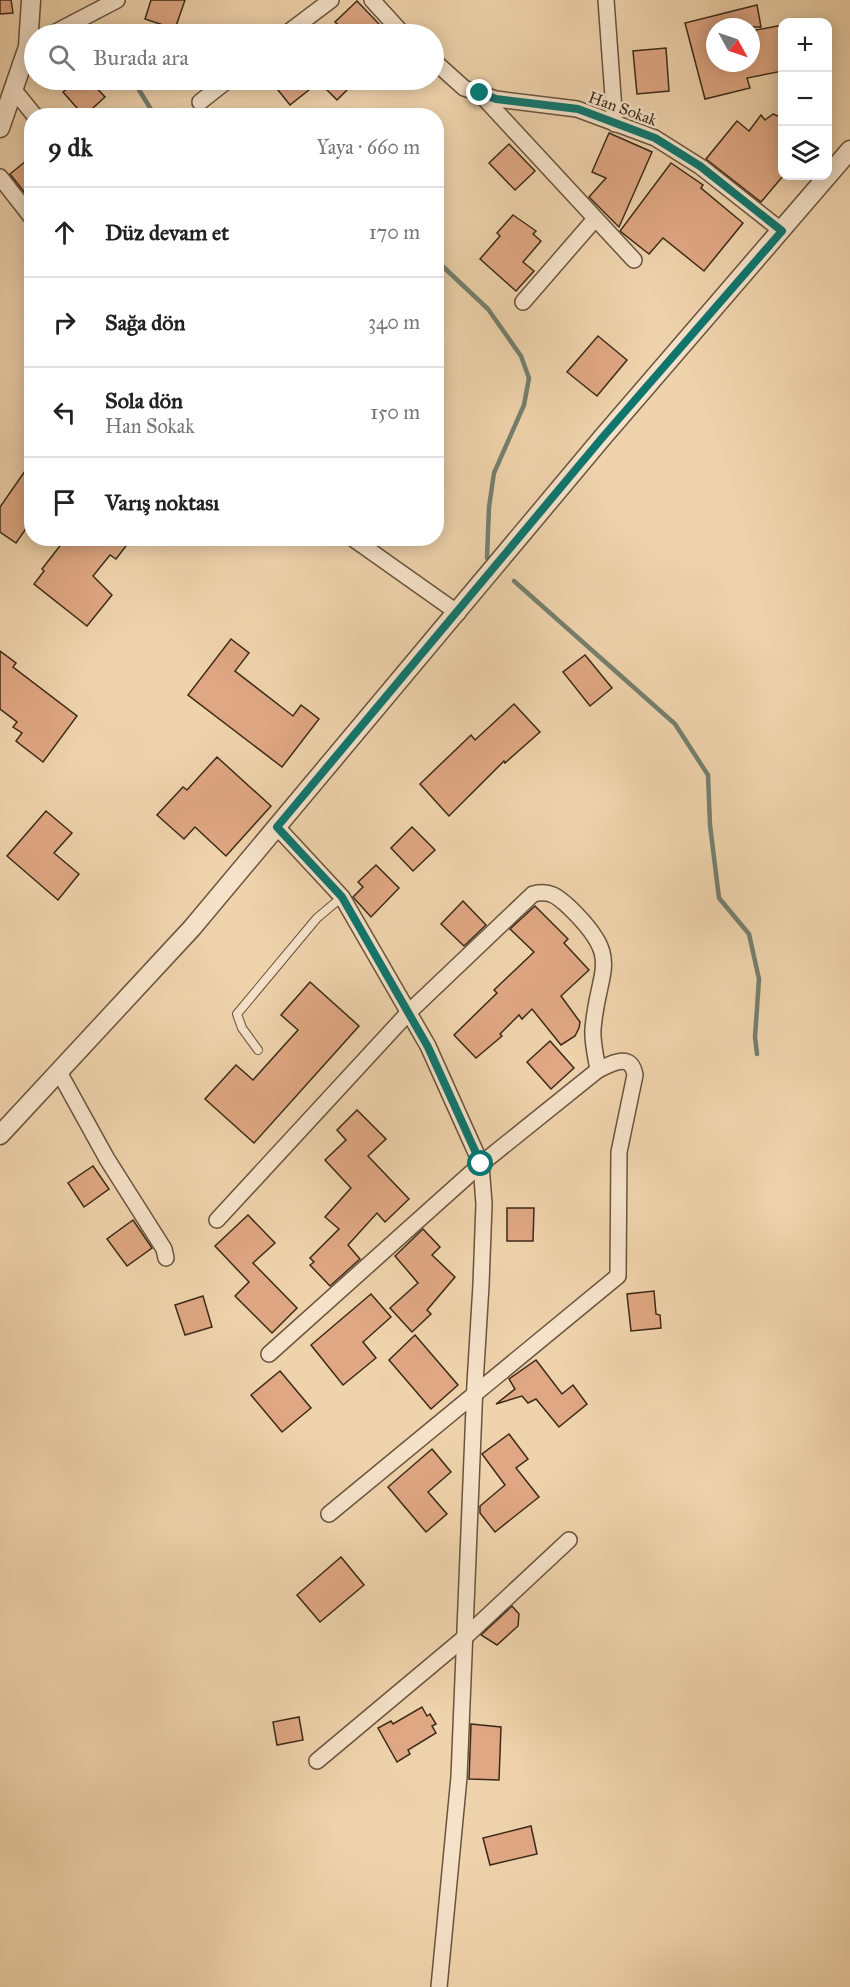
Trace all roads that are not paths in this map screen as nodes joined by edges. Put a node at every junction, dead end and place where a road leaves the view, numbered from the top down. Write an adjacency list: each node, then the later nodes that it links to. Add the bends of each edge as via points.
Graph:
1 (31, 0): 7 (street)
2 (117, 0): 6 (street)
3 (331, 0): 9 (street)
4 (372, 0): 10 (street)
5 (606, 0): 18 (street)
6 (98, 5): 8 (street)
7 (31, 24)
8 (68, 24)
9 (299, 24)
10 (394, 24)
11 (24, 62): 13 (street)
12 (444, 70): 15 (street, Han Sokak, via 464,88)
13 (13, 89): 17 (street); 19 (street)
14 (215, 90): 16 (street)
15 (480, 93): 18 (street, Han Sokak, via 496,99 578,109); 23 (street)
16 (200, 102)
17 (28, 108)
18 (615, 124): 24 (street, Han Sokak, via 655,138 700,166)
19 (0, 128)
20 (850, 150): 24 (street)
21 (0, 177): 22 (street)
22 (24, 208)
23 (595, 219): 25 (street); 26 (street)
24 (782, 231): 28 (street, via 602,438)
25 (634, 260)
26 (523, 302)
27 (363, 546): 28 (street)
28 (458, 613): 29 (street)
29 (277, 827): 30 (street); 34 (street, via 192,928)
30 (342, 897): 31 (street); 32 (lane, via 317,918 237,1014)
31 (409, 1012): 33 (street, via 533,894 554,894 585,923 602,948 605,974 593,1030); 36 (street); 37 (street)
32 (258, 1050)
33 (598, 1070): 36 (street); 40 (street, via 618,1060 633,1066 635,1075 619,1152 618,1276)
34 (59, 1072): 35 (street); 38 (street)
35 (0, 1135)
36 (481, 1164): 39 (street); 40 (street, via 484,1204)
37 (217, 1220)
38 (166, 1258)
39 (269, 1354)
40 (474, 1395): 41 (street); 43 (street)
41 (329, 1514)
42 (569, 1540): 43 (street)
43 (464, 1638): 44 (street); 45 (street, via 459,1777)
44 (317, 1761)
45 (439, 1987)

